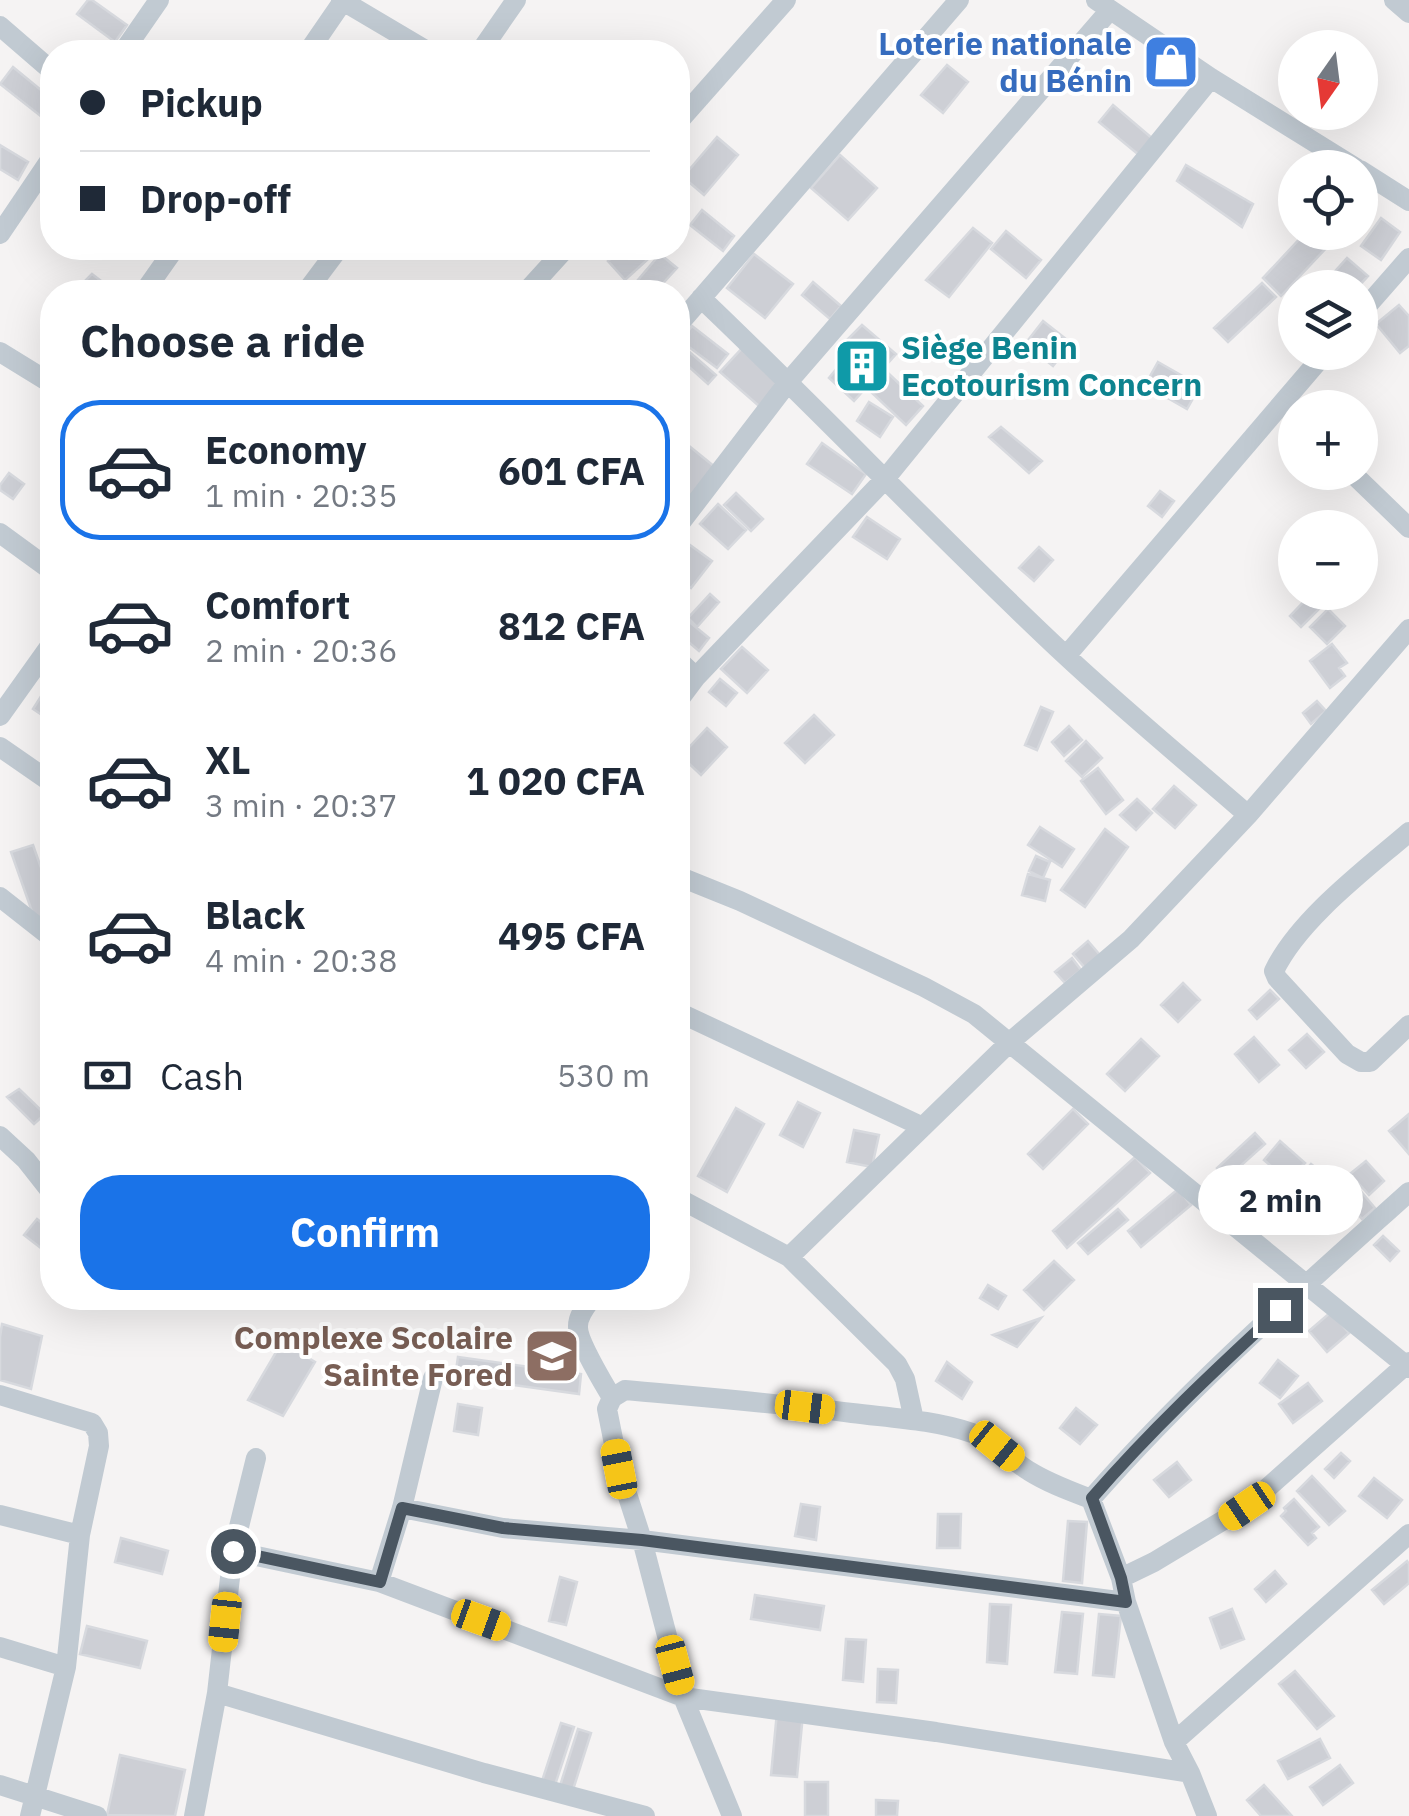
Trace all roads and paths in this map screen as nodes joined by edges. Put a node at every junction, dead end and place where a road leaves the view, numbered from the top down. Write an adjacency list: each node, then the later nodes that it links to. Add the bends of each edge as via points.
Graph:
1 (159, 0): 10 (street)
2 (516, 0): 13 (street)
3 (786, 0): 16 (street)
4 (959, 0): 26 (street)
5 (1394, 0): 8 (street)
6 (342, 1): 11 (street); 12 (street)
7 (1103, 5): 15 (street); 30 (street)
8 (1409, 12)
9 (0, 26): 14 (street)
10 (131, 40)
11 (316, 40)
12 (409, 40)
13 (488, 40)
14 (40, 60)
15 (1211, 78): 17 (street); 32 (street)
16 (690, 108)
17 (1327, 150)
18 (40, 175): 21 (street)
19 (1378, 182): 20 (street)
20 (1409, 201)
21 (0, 234)
22 (1409, 258): 25 (street)
23 (555, 260): 24 (street)
24 (537, 280)
25 (1378, 293)
26 (701, 298): 27 (street); 30 (street)
27 (690, 311)
28 (0, 352): 29 (street)
29 (40, 377)
30 (788, 381): 32 (street); 34 (street)
31 (1278, 423): 39 (street)
32 (884, 479): 39 (street); 42 (street)
33 (1370, 490): 35 (street)
34 (690, 510)
35 (1409, 528)
36 (0, 533): 37 (street)
37 (40, 562)
38 (1409, 629): 47 (street)
39 (1066, 656): 47 (street)
40 (40, 661): 44 (street)
41 (690, 671): 42 (street)
42 (696, 677): 43 (street)
43 (690, 685)
44 (0, 716)
45 (0, 747): 46 (street)
46 (40, 775)
47 (1248, 815): 54 (street, via 1132,939)
48 (1409, 832): 53 (street, via 1306,926 1274,971 1361,1062 1370,1062)
49 (690, 881): 54 (street, via 924,987)
50 (0, 897): 51 (street)
51 (40, 929)
52 (690, 1018): 55 (street)
53 (1409, 1025)
54 (1010, 1042): 55 (street); 61 (street)
55 (923, 1127): 60 (street)
56 (0, 1136): 57 (street)
57 (40, 1178)
58 (1409, 1192): 61 (street)
59 (690, 1204): 60 (street)
60 (789, 1257): 67 (street, via 898,1364)
61 (1308, 1284): 63 (street); 69 (street)
62 (583, 1310): 66 (street, via 580,1340)
63 (1408, 1365): 76 (street, via 1247,1506)
64 (432, 1378): 70 (street)
65 (0, 1395): 73 (street, via 92,1423 98,1433)
66 (612, 1398): 67 (street, via 625,1390); 74 (street, via 607,1409 619,1469)
67 (914, 1420): 69 (street, via 978,1434 1028,1470)
68 (256, 1458): 75 (street)
69 (1092, 1498): 76 (street)
70 (402, 1508): 74 (street, via 503,1528); 77 (street)
71 (0, 1515): 73 (street)
72 (1409, 1534): 83 (street)
73 (80, 1535): 80 (street)
74 (642, 1540): 78 (street); 82 (street)
75 (233, 1551): 77 (street); 81 (street)
76 (1121, 1578): 78 (street)
77 (380, 1582): 82 (street)
78 (1126, 1602): 83 (street)
79 (0, 1647): 80 (street)
80 (66, 1666): 86 (street)
81 (217, 1693): 88 (street); 89 (street)
82 (683, 1697): 84 (street); 90 (street)
83 (1174, 1742): 84 (street)
84 (1190, 1774): 91 (street)
85 (0, 1784): 86 (street)
86 (32, 1806): 87 (street)
87 (96, 1816)
88 (194, 1816)
89 (645, 1816)
90 (732, 1816)
91 (1207, 1816)

